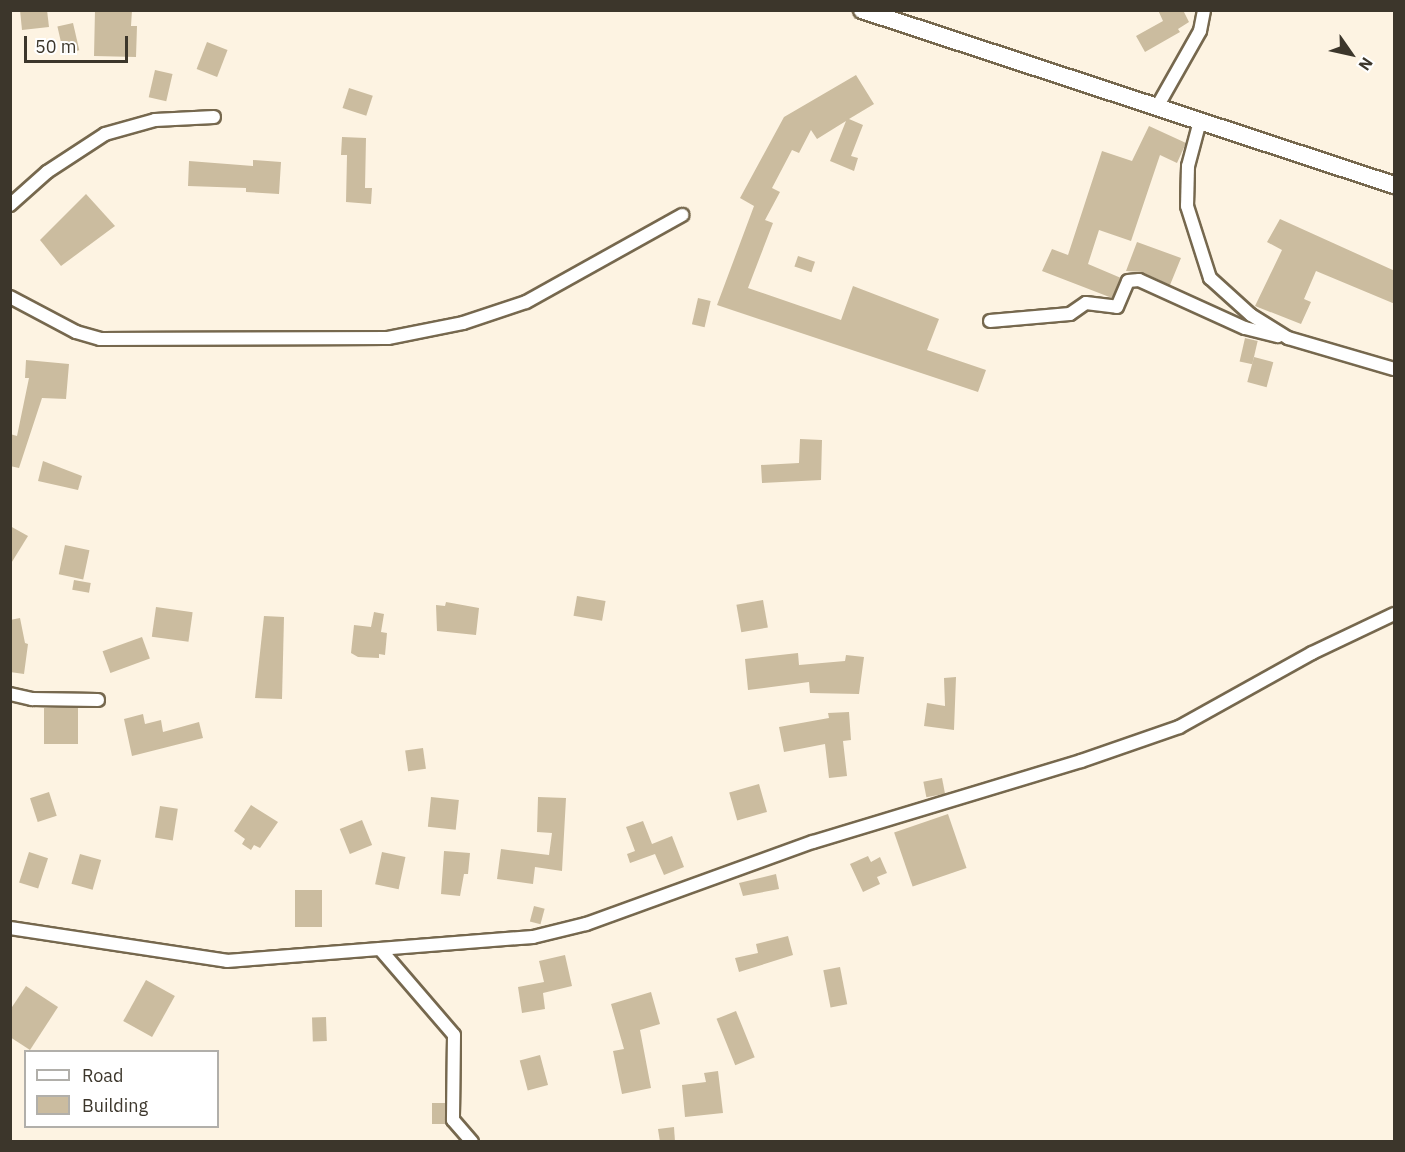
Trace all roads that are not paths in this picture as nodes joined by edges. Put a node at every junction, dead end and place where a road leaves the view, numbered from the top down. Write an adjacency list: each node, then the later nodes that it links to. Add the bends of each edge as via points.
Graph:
1 (862, 10): 3 (main road)
2 (1204, 10): 3 (street, via 1200,31)
3 (1157, 106): 5 (main road)
4 (214, 117): 7 (street, via 154,120 105,134 47,172)
5 (1200, 121): 6 (main road); 11 (street, via 1188,166 1187,206 1210,278 1251,315)
6 (1395, 184)
7 (10, 205)
8 (682, 215): 9 (street, via 525,302 463,323 388,338 100,339 76,332)
9 (10, 297)
10 (990, 321): 11 (street, via 1070,314 1086,303 1117,308 1128,281 1139,280 1245,328)
11 (1288, 338): 12 (street)
12 (1395, 369)
13 (1395, 614): 17 (street, via 1312,653 1179,727 1081,761 813,842 586,924 533,938)
14 (10, 694): 15 (street, via 32,699)
15 (98, 700)
16 (10, 928): 17 (street, via 226,961)
17 (380, 949): 18 (street, via 454,1035 453,1120)
18 (472, 1142)

